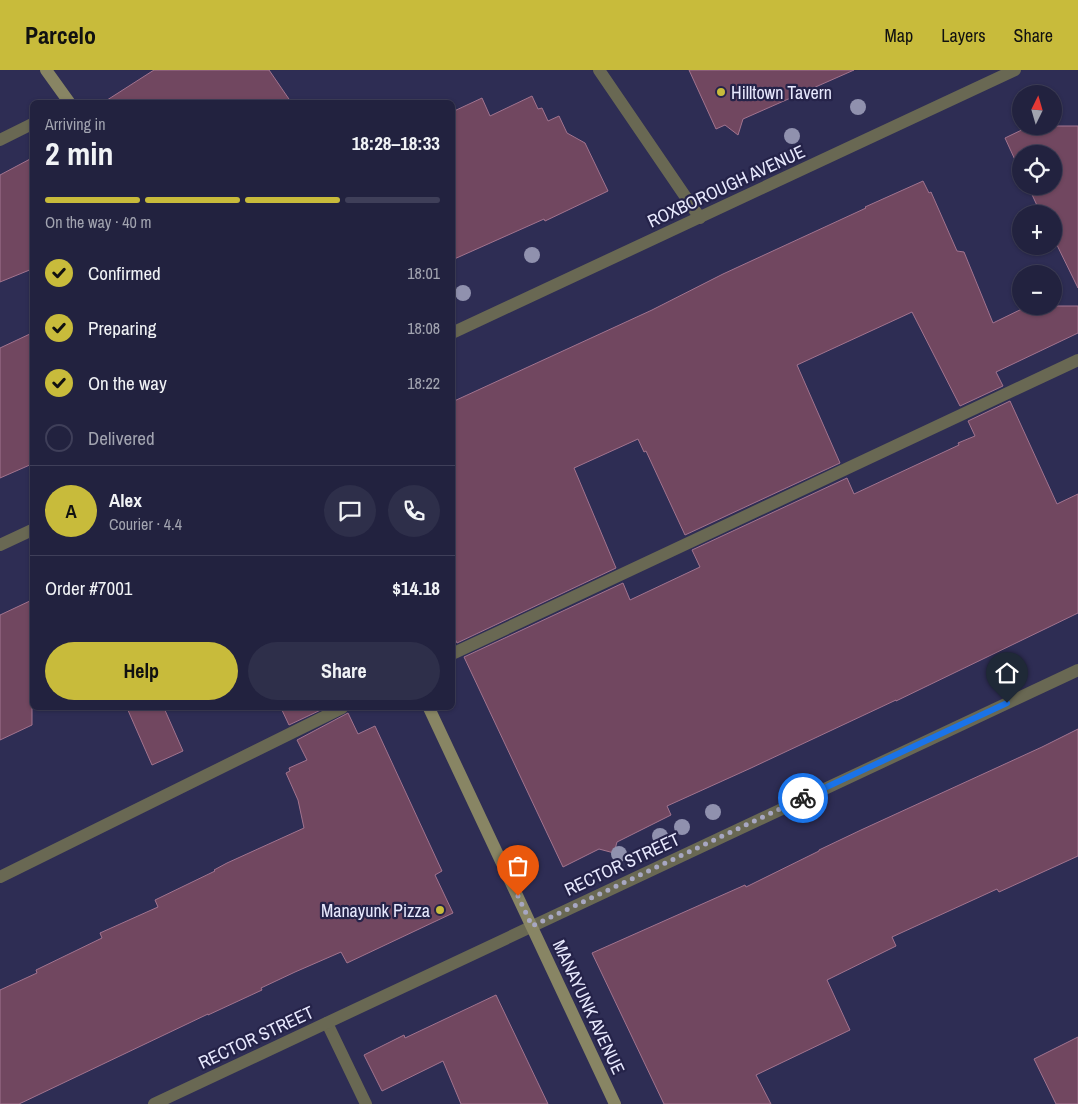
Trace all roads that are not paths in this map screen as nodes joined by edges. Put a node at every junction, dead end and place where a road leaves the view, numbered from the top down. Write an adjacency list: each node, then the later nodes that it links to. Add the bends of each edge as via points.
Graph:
1 (46, 70): 4 (street)
2 (599, 70): 7 (street)
3 (1015, 70): 7 (street, ROXBOROUGH AVENUE)
4 (68, 100)
5 (30, 125): 6 (street)
6 (0, 140)
7 (700, 218): 8 (street, ROXBOROUGH AVENUE)
8 (455, 332)
9 (1078, 360): 12 (street)
10 (30, 531): 11 (street)
11 (0, 545)
12 (455, 653)
13 (1078, 670): 17 (street, RECTOR STREET)
14 (338, 710): 16 (street)
15 (430, 710): 17 (street, MANAYUNK AVENUE)
16 (0, 877)
17 (532, 926): 18 (street, RECTOR STREET); 21 (street, MANAYUNK AVENUE)
18 (327, 1023): 19 (street, RECTOR STREET); 20 (street)
19 (154, 1104)
20 (366, 1104)
21 (615, 1104)

